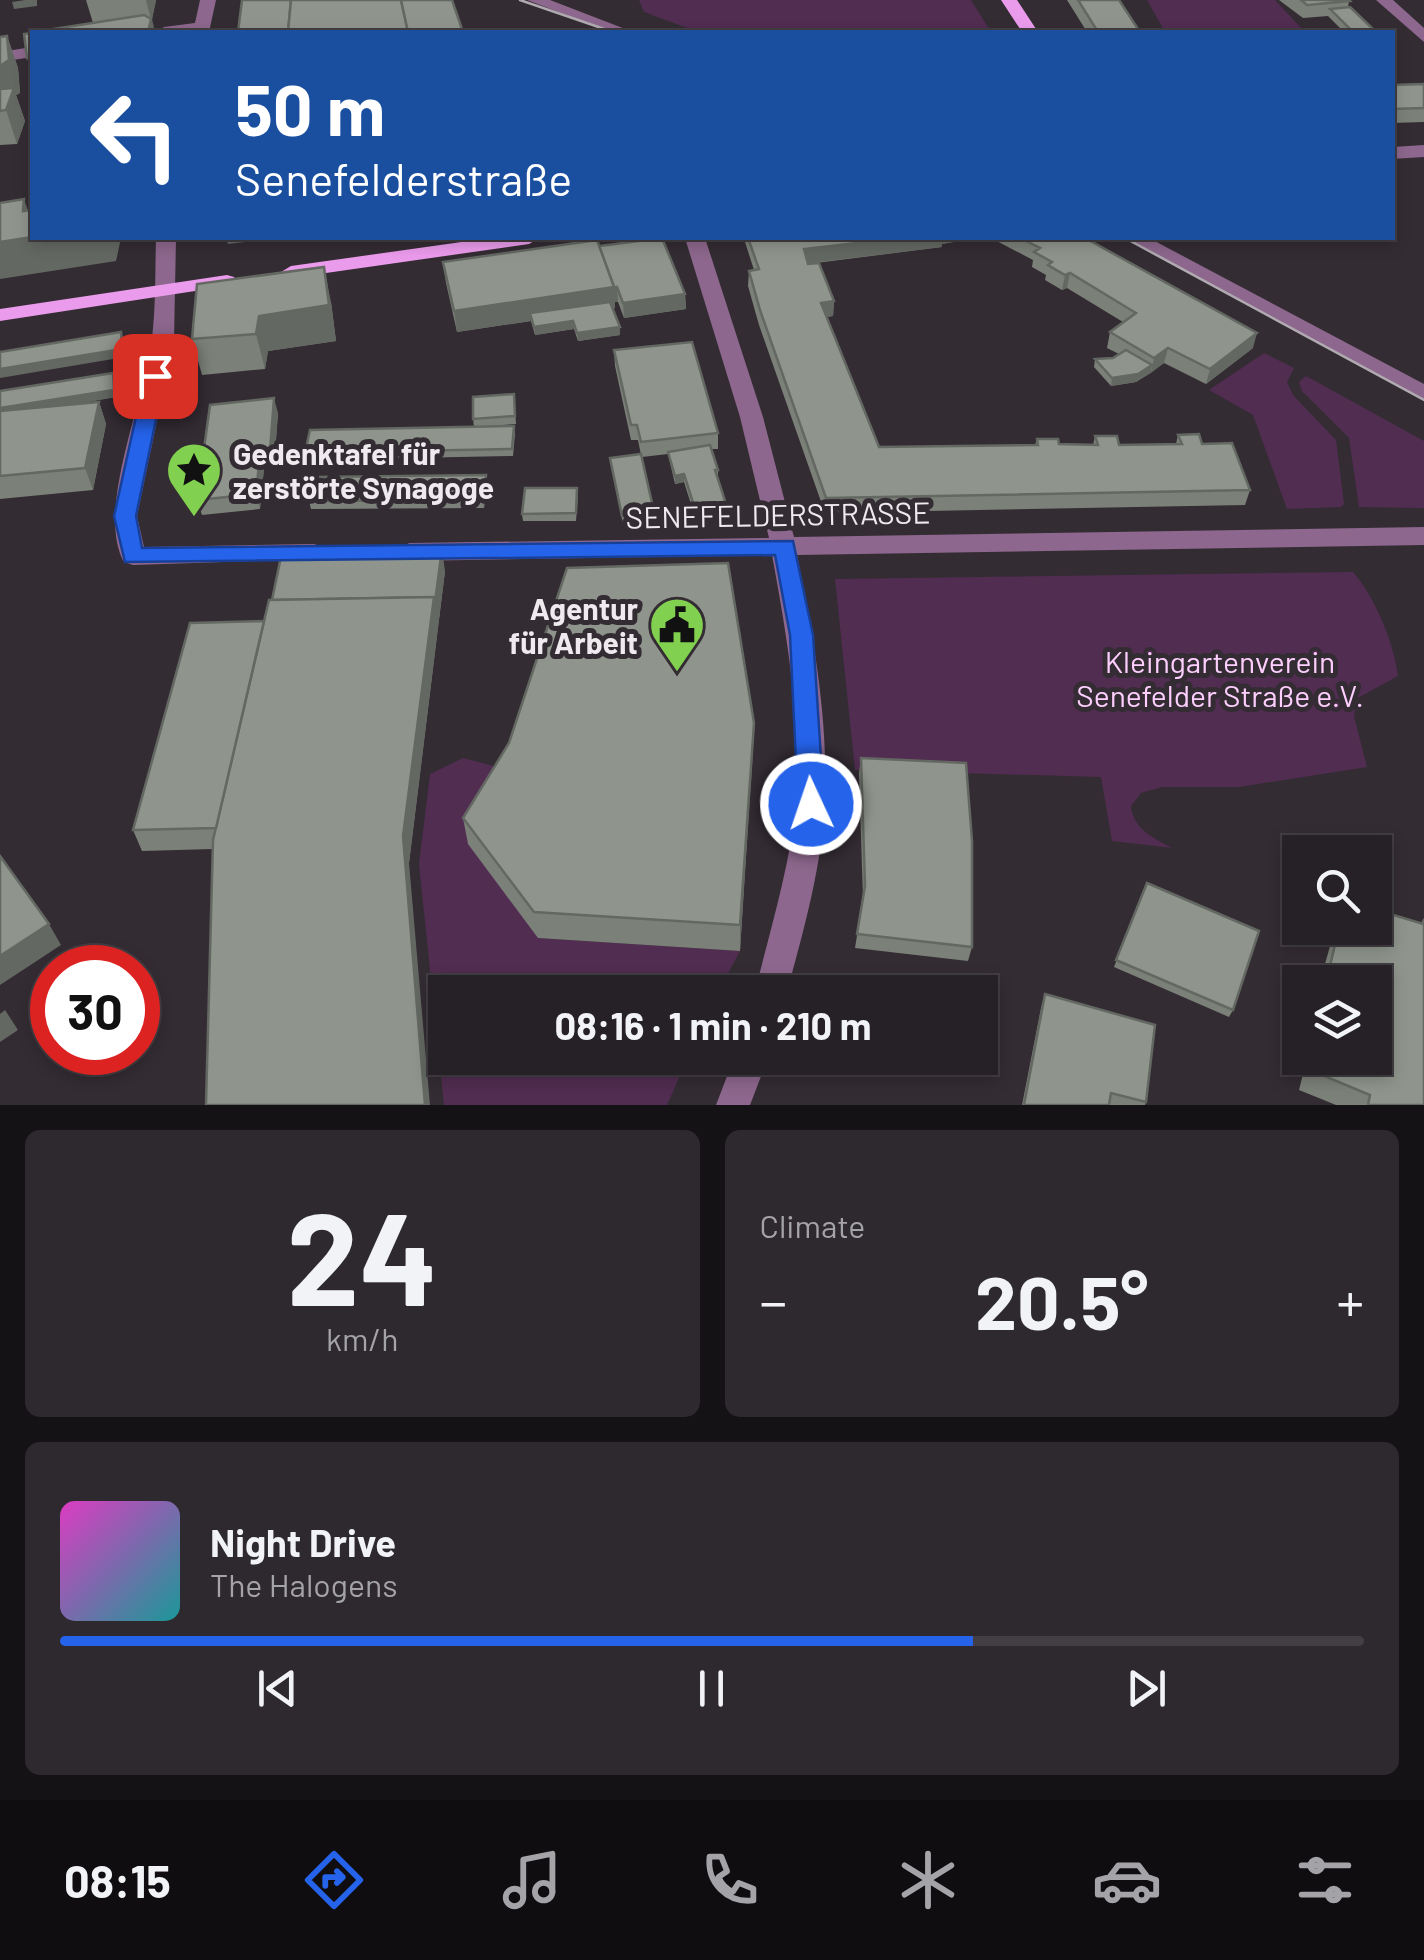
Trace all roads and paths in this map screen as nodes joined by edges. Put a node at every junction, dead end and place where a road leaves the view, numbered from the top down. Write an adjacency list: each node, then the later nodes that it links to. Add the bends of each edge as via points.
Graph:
1 (208, 0): 7 (street)
2 (535, 0): 6 (street)
3 (584, 0): 6 (street)
4 (1009, 0): 9 (main road)
5 (1384, 0): 10 (street)
6 (564, 11): 8 (street)
7 (202, 30)
8 (618, 30)
9 (1029, 30)
10 (1424, 37)
11 (30, 52): 12 (street)
12 (0, 58)
13 (1424, 151): 14 (street)
14 (1395, 153)
15 (166, 240): 19 (street)
16 (514, 240): 19 (main road)
17 (695, 240): 23 (street)
18 (1139, 240): 21 (street)
19 (166, 290): 20 (main road); 25 (street, via 163,340 125,516 133,556)
20 (0, 315)
21 (1424, 393)
22 (1424, 536): 23 (street, SENEFELDERSTRASSE)
23 (785, 547): 24 (street, SENEFELDERSTRASSE); 26 (street, via 802,635 811,804)
24 (378, 552)
25 (339, 553)
26 (776, 975)
27 (744, 1075): 28 (street)
28 (733, 1105)

